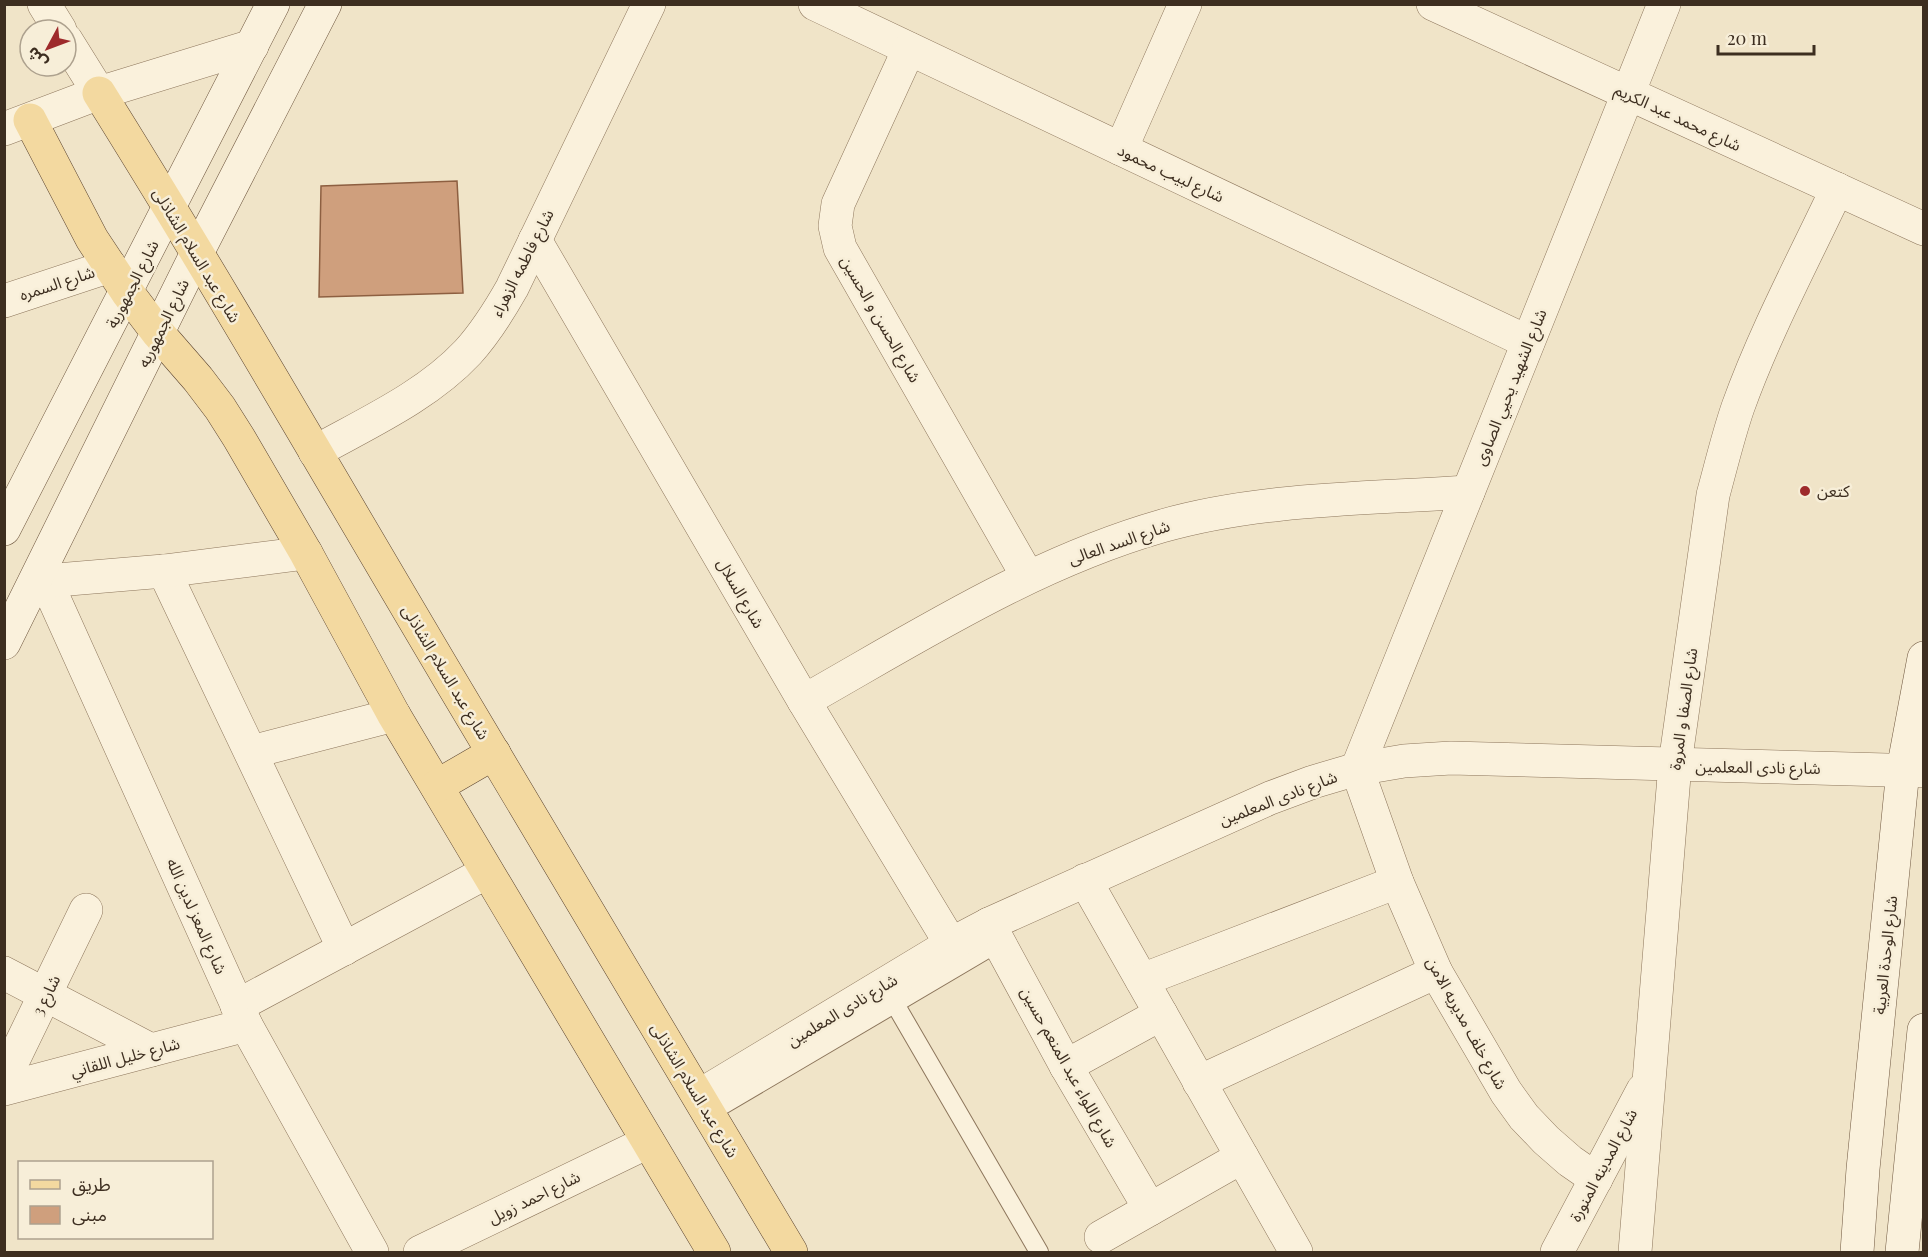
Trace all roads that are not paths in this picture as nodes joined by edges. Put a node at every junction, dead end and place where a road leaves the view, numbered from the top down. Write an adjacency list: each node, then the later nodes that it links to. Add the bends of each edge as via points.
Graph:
1 (44, 4): 9 (street)
2 (273, 4): 10 (street, شارع الجمهورية)
3 (325, 4): 21 (street, شارع الجمهوريه)
4 (649, 4): 20 (street, شارع فاطمه الزهراء)
5 (815, 4): 11 (street, شارع لبيب محمود)
6 (1185, 4): 16 (street)
7 (1433, 4): 14 (street, شارع محمد عبد الكريم)
8 (1664, 4): 14 (street, شارع الشهيد يحيي الصاوى)
9 (53, 18)
10 (252, 46): 13 (street); 18 (street, شارع الجمهورية)
11 (909, 49): 16 (street, شارع لبيب محمود); 32 (street, شارع الحسن و الحسين, via 838,204 835,226 840,248)
12 (78, 59): 13 (street)
13 (99, 93): 15 (street); 18 (main road, شارع عبد السلام الشاذلى)
14 (1628, 94): 17 (street, شارع محمد عبد الكريم); 25 (street, شارع الشهيد يحيي الصاوى)
15 (17, 125): 22 (main road)
16 (1121, 149): 25 (street, شارع لبيب محمود)
17 (1837, 189): 19 (street, شارع محمد عبد الكريم); 39 (street, شارع الصفا و المروة, via 1754,366 1724,451 1713,495)
18 (170, 208): 21 (main road, شارع عبد السلام الشاذلى); 22 (street, شارع الجمهورية)
19 (1923, 229)
20 (535, 240): 26 (street, شارع فاطمه الزهراء, via 492,322 467,353 439,379 406,401); 35 (street, شارع السلال)
21 (197, 253): 24 (street, شارع الجمهوريه); 26 (main road, شارع عبد السلام الشاذلى)
22 (119, 279): 23 (street, شارع السمره); 24 (main road); 28 (street, شارع الجمهورية)
23 (4, 301)
24 (158, 333): 29 (main road, via 220,408); 31 (street, شارع الجمهوريه)
25 (1528, 342): 27 (street, شارع الشهيد يحيي الصاوى)
26 (315, 452): 38 (main road, شارع عبد السلام الشاذلى)
27 (1468, 492): 32 (street, شارع السد العالى, via 1233,511 1094,548); 40 (street, شارع الشهيد يحيي الصاوى)
28 (4, 530)
29 (306, 553): 30 (street); 36 (main road)
30 (164, 571): 31 (street); 37 (street)
31 (43, 576): 33 (street, شارع الجمهوريه); 56 (street, شارع المعز لدين الله)
32 (1028, 577): 35 (street, شارع السد العالى)
33 (4, 643)
34 (1923, 658): 41 (street, شارع الوحدة العربية)
35 (804, 701): 48 (street, شارع السلال)
36 (394, 715): 37 (street); 42 (main road)
37 (251, 752): 49 (street)
38 (494, 753): 42 (main road); 64 (main road, شارع عبد السلام الشاذلى)
39 (1675, 765): 40 (street, شارع نادى المعلمين, via 1451,758); 41 (street, شارع نادى المعلمين); 60 (street, شارع الصفا و المروة)
40 (1357, 769): 44 (street, شارع نادى المعلمين, via 1270,798); 45 (street, شارع خلف مديريه الامن)
41 (1913, 771): 67 (street, شارع الوحدة العربية)
42 (437, 786): 43 (main road)
43 (487, 872): 49 (street, شارع خليل اللقاني); 65 (main road)
44 (1085, 880): 47 (street, شارع نادى المعلمين); 52 (street)
45 (1397, 882): 50 (street, شارع خلف مديريه الامن); 52 (street)
46 (86, 910): 53 (street, شارع 3)
47 (994, 933): 48 (street, شارع نادى المعلمين); 54 (lane); 59 (street, شارع اللواء عبد المنعم حسين)
48 (951, 944): 64 (street, شارع نادى المعلمين)
49 (344, 949): 56 (street, شارع خليل اللقاني)
50 (1436, 972): 62 (street); 69 (street, شارع خلف مديريه الامن, via 1524,1117 1554,1147)
51 (4, 973): 53 (street)
52 (1142, 980): 55 (street)
53 (45, 995): 58 (street); 61 (street, شارع 3)
54 (895, 1004): 64 (lane); 76 (lane)
55 (1161, 1014): 59 (street); 62 (street)
56 (242, 1016): 58 (street, شارع خليل اللقاني); 72 (street, شارع المعز لدين الله)
57 (1923, 1030): 68 (street)
58 (151, 1050): 63 (street, شارع خليل اللقاني)
59 (1066, 1066): 70 (street, شارع اللواء عبد المنعم حسين)
60 (1649, 1078): 69 (street, شارع المدينه المنورة); 79 (street, شارع الصفا و المروة)
61 (4, 1079)
62 (1199, 1082): 66 (street)
63 (4, 1089)
64 (704, 1104): 75 (main road, شارع عبد السلام الشاذلى)
65 (648, 1142): 73 (street, شارع احمد زويل); 74 (main road)
66 (1242, 1157): 70 (street); 77 (street)
67 (1863, 1169): 68 (street); 80 (street, شارع الوحدة العربية)
68 (1909, 1175): 81 (street)
69 (1596, 1179): 78 (street, شارع المدينه المنورة)
70 (1150, 1209): 71 (street)
71 (1101, 1237)
72 (372, 1252)
73 (420, 1252)
74 (714, 1252)
75 (791, 1252)
76 (1039, 1252)
77 (1296, 1252)
78 (1557, 1252)
79 (1635, 1252)
80 (1857, 1252)
81 (1902, 1252)

